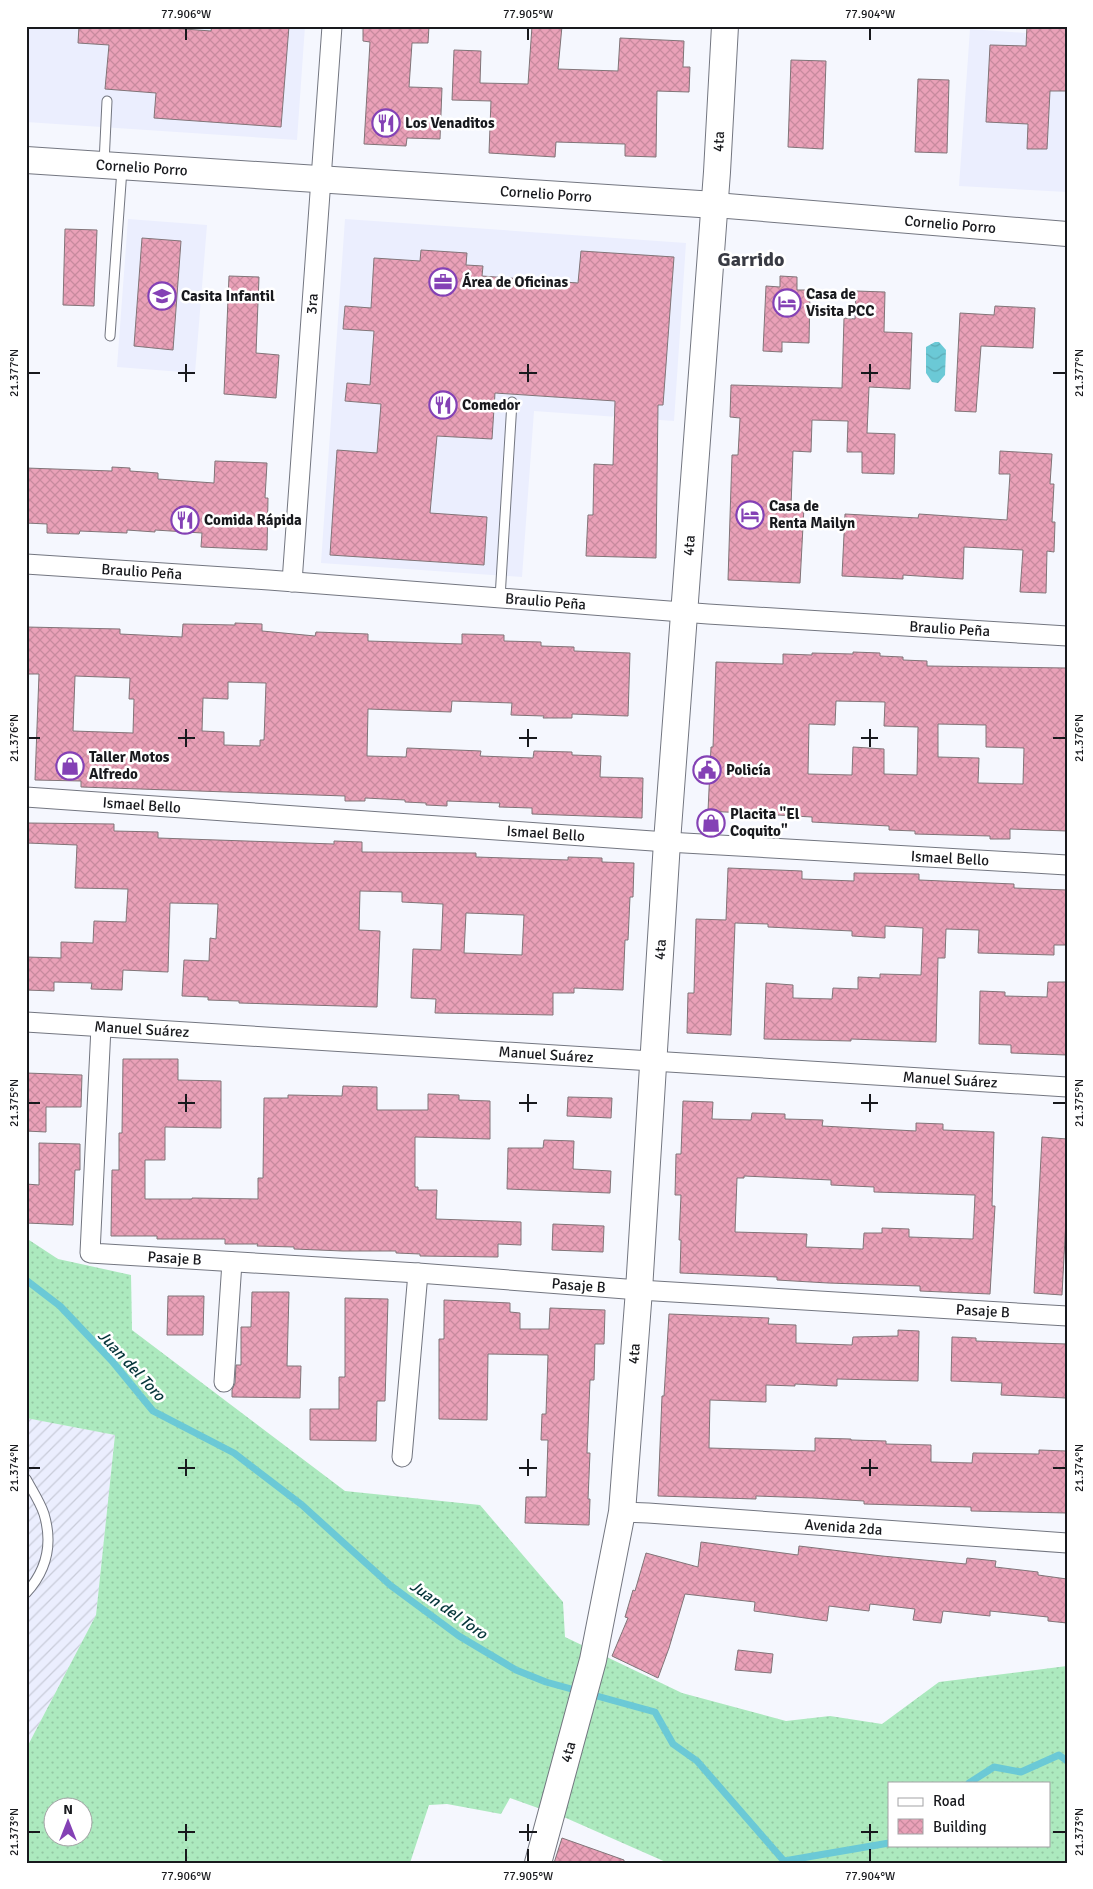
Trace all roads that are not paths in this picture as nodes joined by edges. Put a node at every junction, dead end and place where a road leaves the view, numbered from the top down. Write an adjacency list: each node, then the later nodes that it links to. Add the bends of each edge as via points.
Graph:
1 (332, 26): 6 (street, 3ra)
2 (725, 26): 7 (main road, 4ta)
3 (107, 101): 5 (lane)
4 (26, 160): 5 (main road, Cornelio Porro)
5 (113, 166): 6 (main road, Cornelio Porro); 9 (lane)
6 (321, 180): 7 (main road, Cornelio Porro); 12 (street, 3ra)
7 (715, 205): 8 (street, Cornelio Porro); 14 (main road, 4ta)
8 (1067, 234)
9 (110, 336)
10 (512, 402): 13 (lane)
11 (26, 564): 12 (street, Braulio Peña)
12 (292, 582): 13 (street, Braulio Peña)
13 (500, 598): 14 (street, Braulio Peña)
14 (685, 612): 15 (street, Braulio Peña); 17 (main road, 4ta)
15 (1067, 636)
16 (26, 797): 17 (street, Ismael Bello)
17 (668, 842): 18 (street, Ismael Bello); 21 (main road, 4ta)
18 (1067, 865)
19 (26, 1022): 20 (street, Manuel Suárez)
20 (101, 1026): 21 (street, Manuel Suárez); 23 (street, Pasaje B, via 90,1253)
21 (652, 1062): 22 (street, Manuel Suárez); 25 (main road, 4ta)
22 (1067, 1087)
23 (232, 1262): 24 (street, Pasaje B); 27 (street)
24 (418, 1274): 25 (street, Pasaje B); 28 (street)
25 (639, 1290): 26 (street, Pasaje B); 30 (main road, 4ta)
26 (1067, 1316)
27 (224, 1382)
28 (402, 1457)
29 (26, 1479): 32 (lane, via 44,1512 48,1534 46,1557 38,1580)
30 (622, 1512): 31 (street, Avenida 2da); 33 (main road, 4ta, via 593,1660)
31 (1067, 1543)
32 (26, 1593)
33 (538, 1863)

